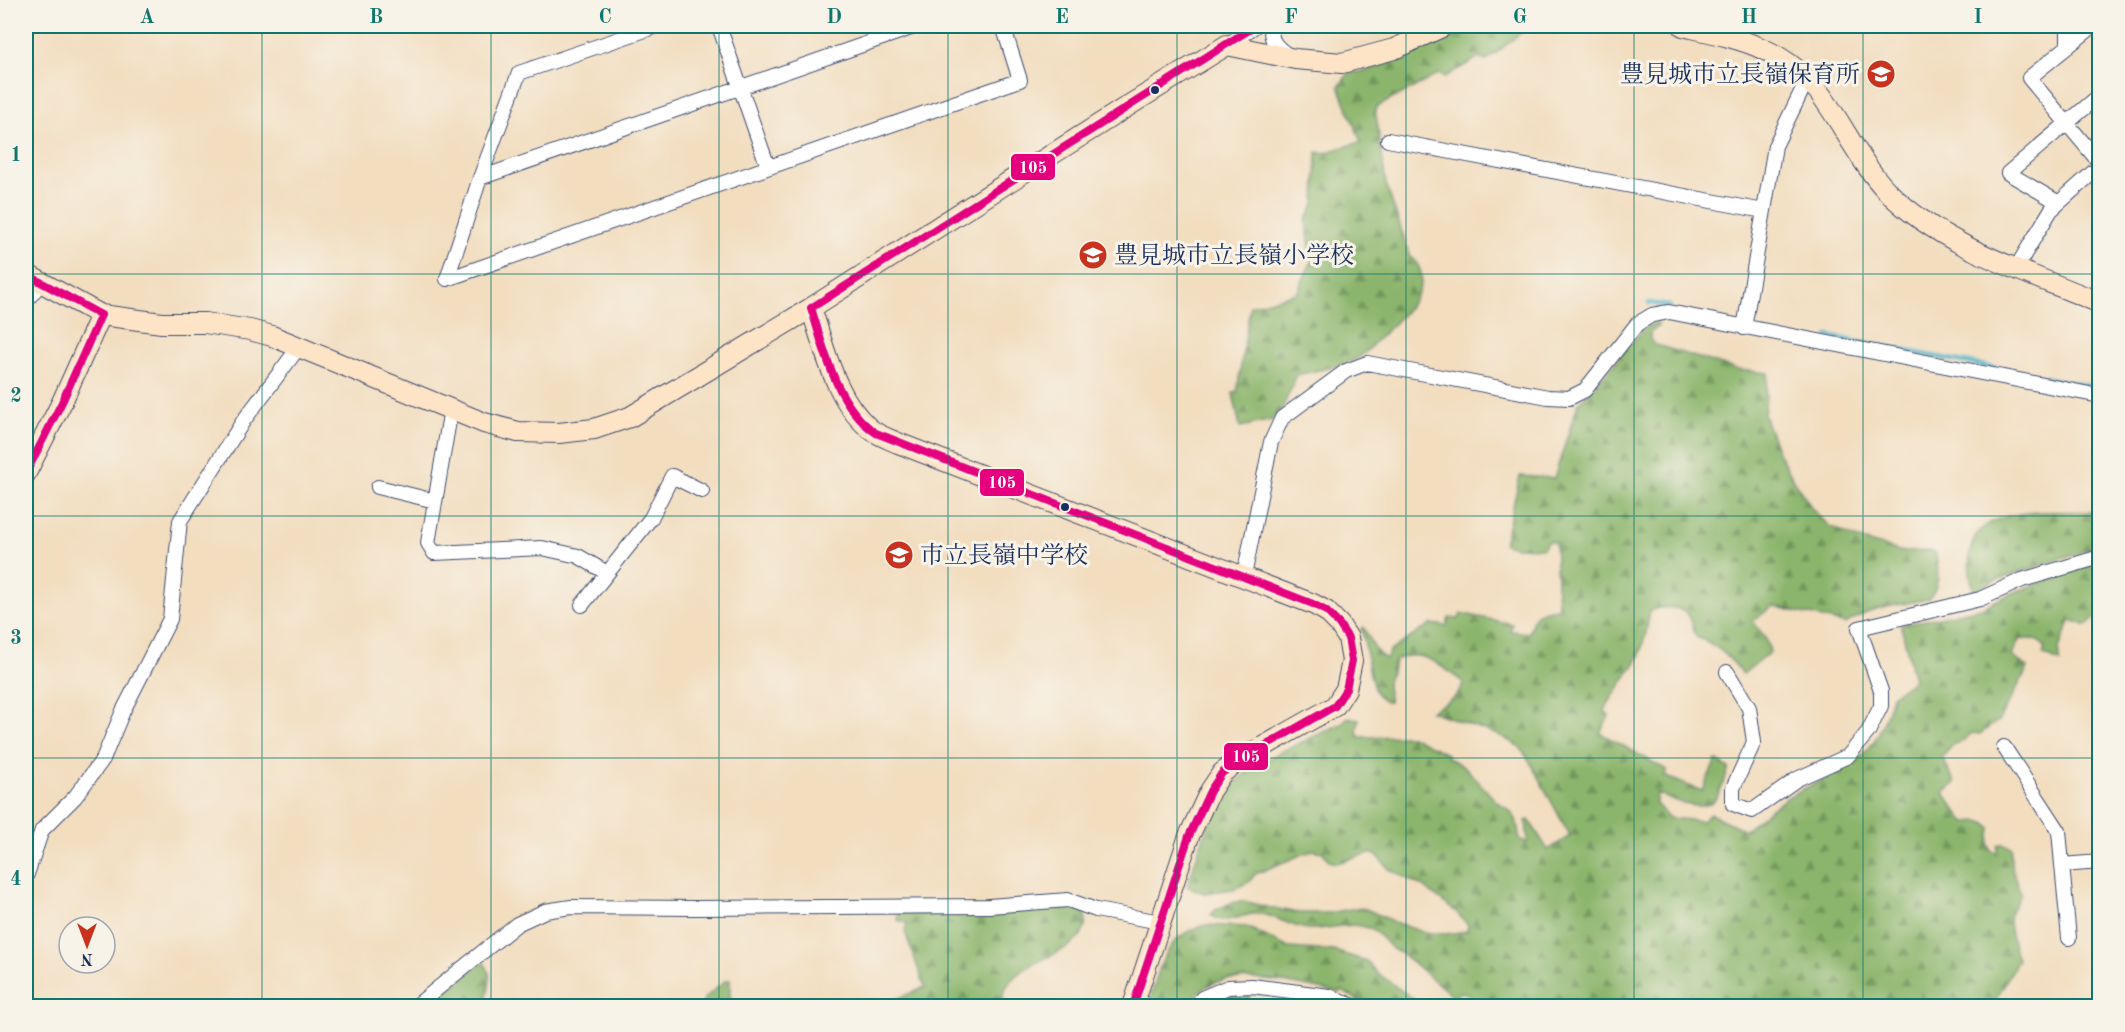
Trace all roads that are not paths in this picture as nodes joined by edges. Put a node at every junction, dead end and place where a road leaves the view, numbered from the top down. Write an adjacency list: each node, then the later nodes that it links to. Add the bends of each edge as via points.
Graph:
1 (657, 26): 21 (street, via 519,73)
2 (719, 26): 15 (street)
3 (917, 26): 15 (street)
4 (1003, 26): 20 (street, via 1020,80)
5 (1255, 26): 11 (street)
6 (1271, 26): 13 (street, via 1275,45)
7 (1444, 26): 13 (street, via 1394,49 1342,63)
8 (1683, 26): 14 (street, via 1745,40 1778,56)
9 (2068, 26): 12 (street)
10 (2093, 26): 12 (street)
11 (1227, 45): 13 (street); 28 (street)
12 (2068, 46): 17 (street, via 2029,78)
13 (1295, 59)
14 (1807, 80): 23 (street, via 1775,146); 24 (street, via 1888,192 1940,233)
15 (740, 87): 20 (street); 21 (street)
16 (2100, 95): 17 (street)
17 (2066, 123): 19 (street); 22 (street, via 2008,173)
18 (1388, 140): 23 (street)
19 (2100, 165): 22 (street)
20 (768, 167): 21 (street, via 447,279)
21 (480, 178)
22 (2059, 203): 24 (street)
23 (1764, 211): 30 (street)
24 (2016, 268): 27 (street)
25 (33, 279): 26 (street); 29 (street)
26 (26, 301)
27 (2100, 303)
28 (811, 308): 33 (street, via 630,417 594,429 518,432); 40 (street, via 834,375 848,403 870,429)
29 (101, 315): 31 (street, via 250,330); 34 (street)
30 (1744, 328): 32 (street); 40 (street, via 1669,312 1652,315 1637,324 1585,390 1569,398 1367,363 1346,371 1282,418 1271,442)
31 (299, 347): 33 (street); 46 (street, via 244,420 180,521 170,619 103,759 75,797 42,830)
32 (2100, 396)
33 (451, 409): 37 (street)
34 (26, 473)
35 (378, 487): 37 (street)
36 (702, 491): 39 (street, via 672,476 651,518)
37 (435, 501): 39 (street, via 428,543 434,553 542,548 578,556)
38 (2100, 557): 42 (street, via 2022,580 1980,599 1859,628 1881,691 1881,706 1868,732 1848,756 1797,779 1752,811 1732,804 1733,788 1754,742 1749,708)
39 (607, 573): 41 (street)
40 (1244, 576): 47 (street, via 1313,604 1339,624 1348,638 1352,661 1346,689 1335,706 1222,773 1189,836)
41 (582, 605)
42 (1727, 672)
43 (2004, 747): 45 (street, via 2059,831)
44 (2100, 862): 45 (street)
45 (2062, 865): 48 (street)
46 (26, 877)
47 (1160, 922): 49 (street, via 1096,910 1068,900 989,906 571,907 545,911 518,924); 50 (street)
48 (2069, 938)
49 (416, 1006)
50 (1133, 1006)
51 (1197, 1006): 52 (street, via 1202,998 1228,987 1252,987 1329,996)
52 (1353, 1006)

